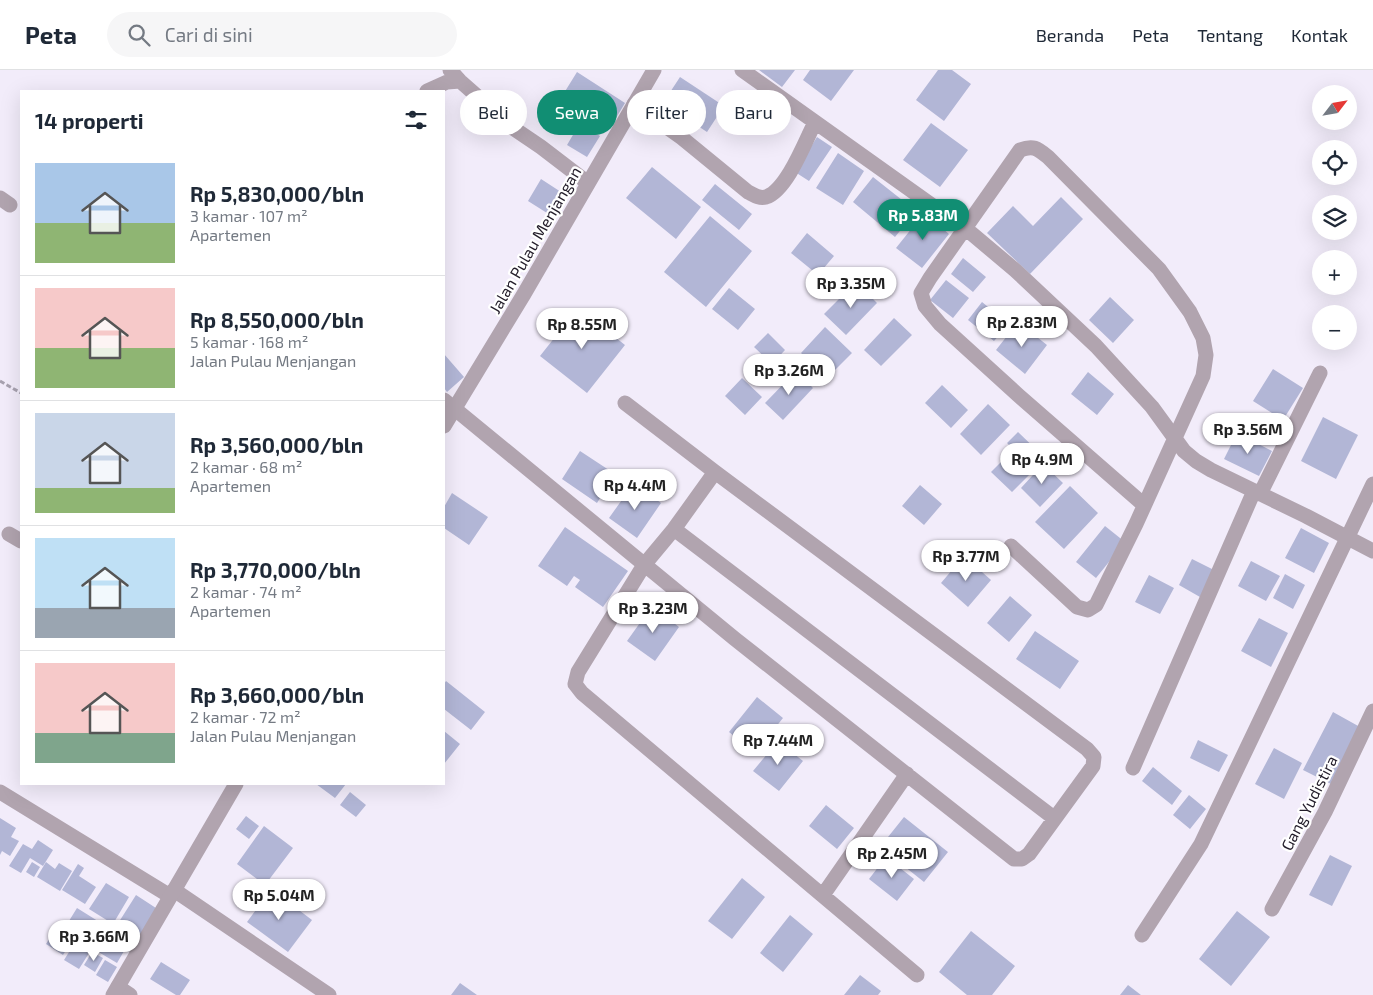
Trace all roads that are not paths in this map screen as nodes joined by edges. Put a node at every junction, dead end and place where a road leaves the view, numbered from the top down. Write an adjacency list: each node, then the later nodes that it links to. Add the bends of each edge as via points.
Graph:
1 (654, 70): 5 (street, Jalan Pulau Menjangan)
2 (742, 70): 7 (street)
3 (455, 76): 4 (street); 9 (street, via 513,128)
4 (429, 90)
5 (642, 90)
6 (627, 116): 9 (street, Jalan Pulau Menjangan)
7 (815, 122): 8 (street, via 781,186 765,198 748,192); 10 (street)
8 (678, 135)
9 (588, 182): 13 (street, Jalan Pulau Menjangan, via 524,294)
10 (964, 228): 15 (street, via 1096,346 1141,395); 15 (street, via 1020,150 1028,146 1048,157 1159,270 1190,312 1203,338 1206,355 1203,376); 19 (street, via 921,293 925,306 940,324 1018,395)
11 (1320, 373): 18 (street)
12 (625, 403): 16 (street)
13 (449, 404): 14 (street, Jalan Pulau Menjangan); 24 (street)
14 (445, 422)
15 (1175, 439): 18 (street, via 1196,461); 19 (street)
16 (715, 472): 20 (street); 30 (street, via 1087,749 1094,757 1094,766)
17 (1373, 484): 21 (street)
18 (1257, 492): 21 (street); 26 (street)
19 (1144, 505): 22 (street, via 1099,600 1088,610 1072,603)
20 (674, 529): 24 (street); 30 (street)
21 (1348, 538): 23 (street); 34 (street, via 1201,844)
22 (1011, 546)
23 (1373, 551)
24 (644, 565): 27 (street); 32 (street, via 578,672 575,684)
25 (1373, 711): 33 (street, Gang Yudistira, via 1325,812)
26 (1134, 768)
27 (907, 774): 30 (street, via 1014,859 1022,859 1029,854); 32 (street)
28 (235, 785): 31 (street)
29 (0, 792): 31 (street)
30 (1054, 818)
31 (172, 893): 36 (street); 37 (street)
32 (823, 896): 35 (street)
33 (1272, 909)
34 (1142, 936)
35 (917, 976)
36 (120, 992)
37 (329, 995)

